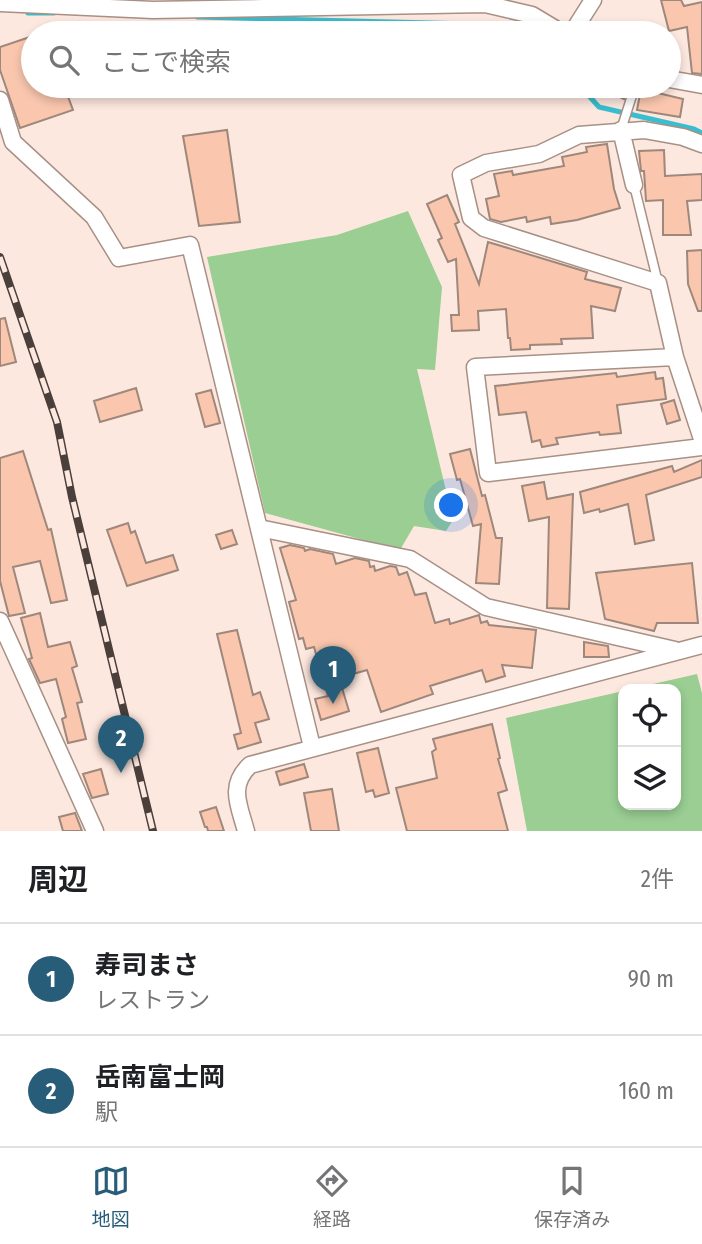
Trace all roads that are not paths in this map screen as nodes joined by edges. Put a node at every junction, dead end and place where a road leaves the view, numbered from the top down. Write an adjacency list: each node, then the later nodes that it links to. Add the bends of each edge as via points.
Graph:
1 (593, 0): 5 (street)
2 (0, 3): 3 (street)
3 (153, 5): 4 (street, via 485,4)
4 (542, 21)
5 (580, 21)
6 (681, 81): 7 (street)
7 (702, 85)
8 (631, 98): 10 (lane)
9 (0, 100): 17 (street, via 13,142 94,217 119,258 190,245)
10 (621, 130): 11 (street, via 644,130); 12 (street); 13 (street, via 579,135 539,154 485,163 461,174 471,218 484,228)
11 (702, 144)
12 (634, 186): 13 (lane)
13 (658, 283): 14 (street)
14 (676, 358): 15 (street); 16 (street, via 475,367 488,474)
15 (702, 439)
16 (702, 447)
17 (258, 528): 20 (street, via 410,559 486,607); 21 (street)
18 (0, 621): 22 (street)
19 (702, 645): 20 (street)
20 (678, 651): 21 (street)
21 (312, 747): 23 (street, via 250,765 239,775 238,802)
22 (95, 831)
23 (246, 831)

